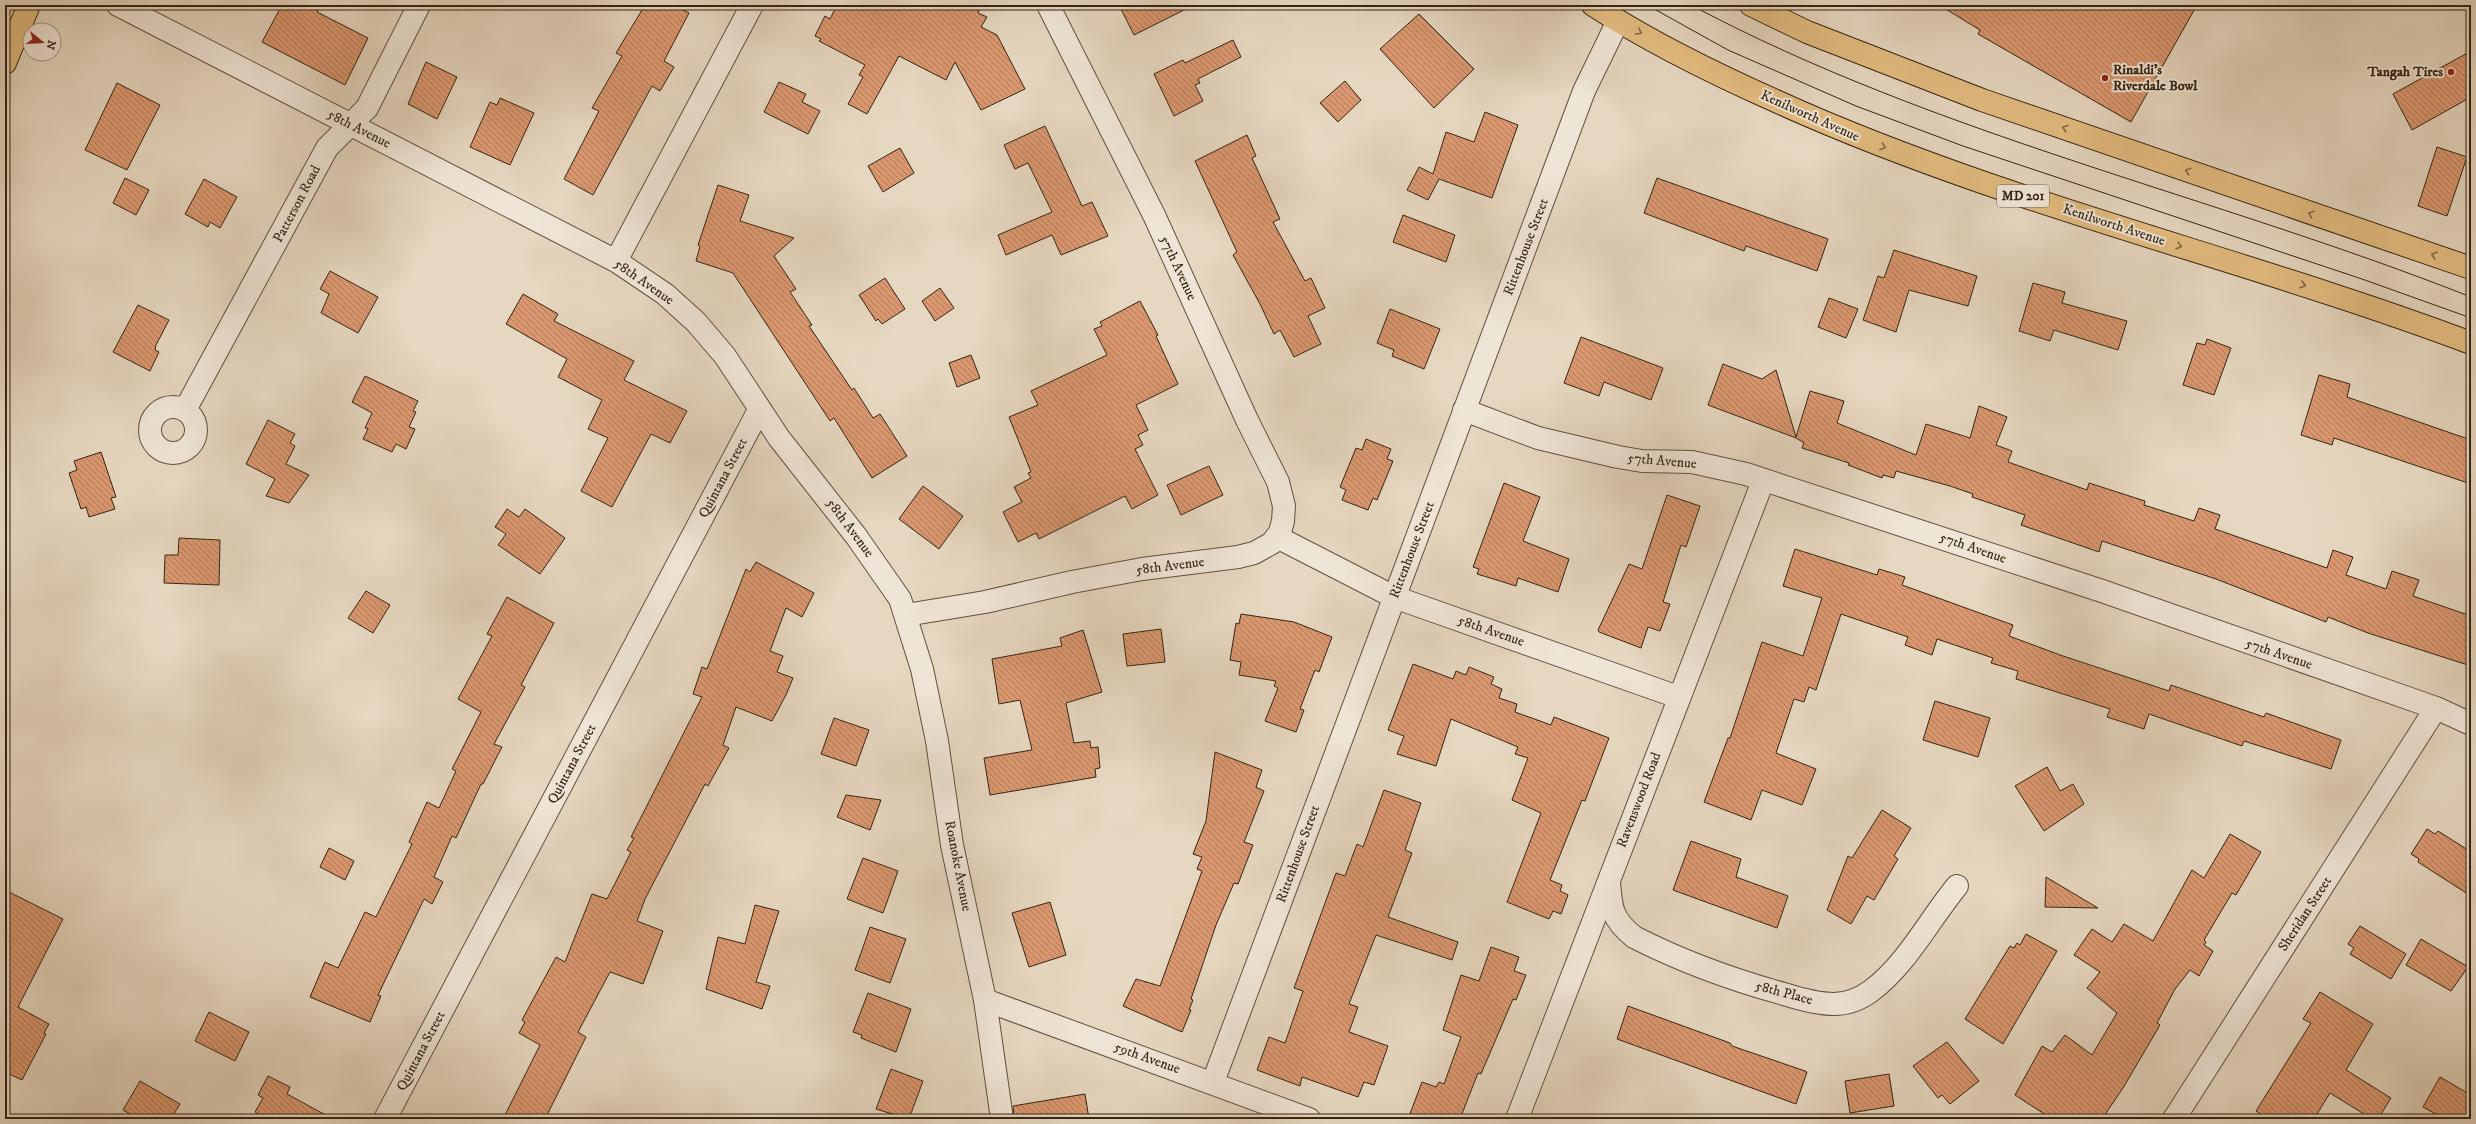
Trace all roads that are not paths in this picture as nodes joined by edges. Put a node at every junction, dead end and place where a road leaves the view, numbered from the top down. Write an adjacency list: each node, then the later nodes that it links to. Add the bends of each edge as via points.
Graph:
1 (29, 5): 9 (main road)
2 (118, 5): 10 (street, 58th Avenue)
3 (419, 5): 10 (street, Patterson Road, via 367,108)
4 (752, 5): 11 (street)
5 (1048, 5): 18 (street, 57th Avenue, via 1154,215 1247,420 1278,482 1284,506 1282,526)
6 (1593, 5): 8 (main road, Kenilworth Avenue / MD 201)
7 (1751, 5): 12 (main road, one-way to 7, via 1982,100 1822,38)
8 (1618, 21): 13 (main road, Kenilworth Avenue / MD 201, one-way to 13, via 1719,75 1862,140 2014,193 2342,298); 16 (street, Rittenhouse Street, via 1584,91)
9 (5, 63)
10 (351, 125): 11 (street, 58th Avenue); 14 (street, Patterson Road, via 327,148)
11 (616, 261): 15 (street, 58th Avenue, via 665,294 696,322 726,356 747,386)
12 (2471, 268)
13 (2471, 343)
14 (185, 410)
15 (759, 410): 20 (street, 58th Avenue, via 882,572 900,598); 28 (street, Quintana Street)
16 (1464, 410): 17 (street, 57th Avenue, via 1538,438 1618,457 1638,461 1692,462 1746,474); 19 (street, Rittenhouse Street)
17 (1763, 481): 21 (street, Ravenswood Road); 22 (street, 57th Avenue, via 1904,524)
18 (1276, 537): 19 (street, 58th Avenue); 20 (street, 58th Avenue, via 1266,547 1238,557 1142,569 985,602)
19 (1394, 597): 21 (street, 58th Avenue); 27 (street, Rittenhouse Street)
20 (906, 615): 26 (street, Roanoke Avenue, via 922,669 937,741 952,845)
21 (1678, 697): 24 (street, Ravenswood Road)
22 (2436, 708): 23 (street, 57th Avenue); 32 (street, Sheridan Street)
23 (2471, 724)
24 (1609, 879): 25 (street, 58th Place, via 1610,904 1614,916 1621,927 1634,937 1752,985 1801,999 1834,1004 1855,1000 1871,991 1888,975 1914,945 1935,912); 31 (street, Ravenswood Road)
25 (1958, 886)
26 (985, 1000): 27 (street, 59th Avenue); 29 (street, Roanoke Avenue)
27 (1213, 1082): 30 (street, 59th Avenue)
28 (385, 1119)
29 (1002, 1119)
30 (1309, 1119)
31 (1517, 1119)
32 (2174, 1119)

